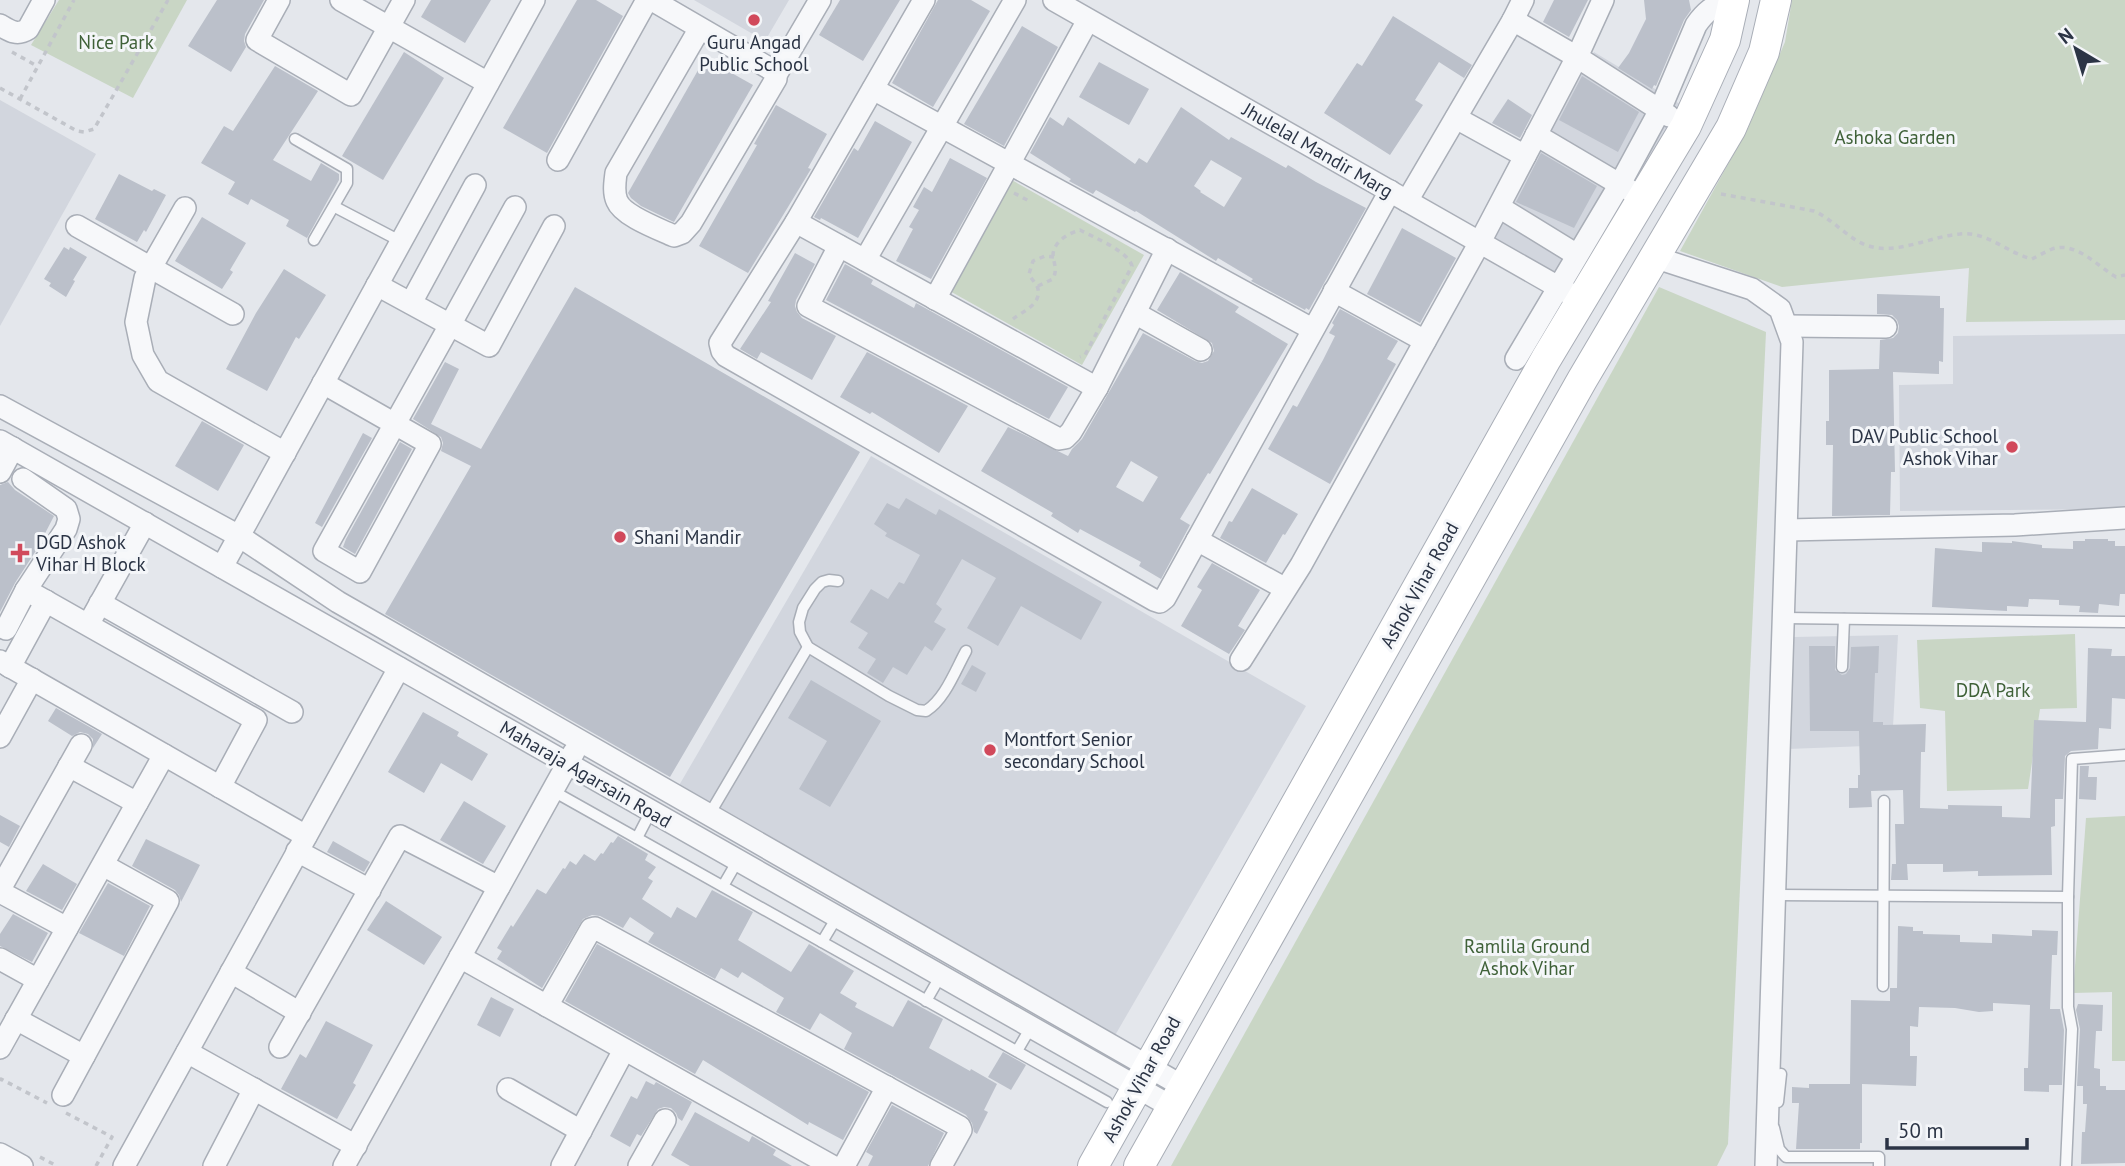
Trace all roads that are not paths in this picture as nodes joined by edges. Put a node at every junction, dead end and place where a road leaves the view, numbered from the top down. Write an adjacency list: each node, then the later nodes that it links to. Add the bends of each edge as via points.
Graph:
1 (44, 0): 19 (street, via 23,32 13,33)
2 (279, 0): 20 (street, via 257,40 351,95)
3 (341, 0): 20 (street)
4 (404, 0): 20 (street)
5 (534, 0): 24 (street)
6 (647, 0): 33 (street)
7 (652, 0): 21 (street)
8 (820, 0): 23 (street)
9 (924, 0): 25 (street)
10 (1015, 0): 28 (street)
11 (1054, 0): 17 (street, Jhulelal Mandir Marg)
12 (1524, 0): 18 (street)
13 (1603, 0): 22 (street)
14 (1728, 0): 26 (street, via 1713,6 1696,25)
15 (1734, 0): 29 (main road, Ashok Vihar Road, via 1725,40)
16 (1776, 0): 51 (main road, via 1764,52 1731,128)
17 (1088, 20): 34 (street); 37 (street, Jhulelal Mandir Marg)
18 (1513, 20): 22 (street); 27 (street)
19 (0, 25)
20 (390, 26): 24 (street)
21 (700, 28): 23 (street); 23 (street, via 616,173 617,203 629,214 674,236 682,233)
22 (1577, 57): 26 (street); 30 (street)
23 (776, 75)
24 (488, 83): 46 (street)
25 (873, 89): 28 (street); 42 (street)
26 (1660, 110): 29 (street); 36 (street)
27 (1456, 118): 32 (street); 37 (street)
28 (942, 127): 34 (street); 52 (street)
29 (1686, 127): 36 (main road, Ashok Vihar Road)
30 (1536, 135): 32 (street); 36 (street)
31 (295, 139): 38 (lane, via 347,169 347,183)
32 (1525, 156): 40 (street)
33 (558, 160)
34 (1009, 163): 49 (street); 57 (street)
35 (475, 185): 58 (street)
36 (1631, 190): 50 (street); 56 (main road, Ashok Vihar Road)
37 (1398, 196): 47 (street, Jhulelal Mandir Marg); 55 (street)
38 (335, 207): 45 (lane); 46 (lane)
39 (514, 207): 61 (street)
40 (1499, 207): 47 (street); 50 (street)
41 (185, 208): 53 (street)
42 (796, 222): 48 (street); 80 (street, via 720,343 726,356 1154,600 1165,598)
43 (77, 226): 53 (street)
44 (554, 226): 61 (street, via 489,346)
45 (314, 240)
46 (402, 242): 54 (street)
47 (1480, 242): 56 (street, Jhulelal Mandir Marg); 65 (street)
48 (839, 246): 52 (street); 69 (street, via 808,306 1059,439 1071,432)
49 (1167, 249): 59 (street); 64 (street)
50 (1577, 255): 56 (street)
51 (1654, 257): 62 (street, via 1752,289 1780,309); 149 (main road)
52 (865, 260): 57 (street)
53 (151, 268): 60 (street); 73 (street, via 136,321 143,355 158,381)
54 (377, 285): 58 (street); 68 (street)
55 (1334, 291): 64 (street); 65 (street)
56 (1570, 293): 67 (street); 145 (main road, Ashok Vihar Road)
57 (935, 299): 69 (street)
58 (411, 303): 61 (street)
59 (1135, 313): 66 (street); 69 (street)
60 (233, 314)
61 (450, 326): 71 (street)
62 (1787, 326): 63 (street); 78 (street, via 1792,342)
63 (1886, 327)
64 (1312, 329): 80 (street)
65 (1425, 341): 83 (street)
66 (1201, 350)
67 (1516, 359)
68 (323, 383): 71 (street); 73 (street)
69 (1097, 388)
70 (0, 406): 79 (street)
71 (395, 424): 71 (street, via 324,551 360,572 430,444)
72 (7, 445): 74 (street); 77 (street, Maharaja Agarsain Road)
73 (285, 453): 79 (street)
74 (0, 472)
75 (23, 479): 84 (street, via 66,509 69,519)
76 (2125, 518): 78 (street)
77 (145, 523): 81 (street, Maharaja Agarsain Road); 86 (street)
78 (1787, 530): 87 (street)
79 (239, 536): 81 (street); 101 (street, via 338,602)
80 (1197, 540): 83 (street)
81 (222, 567): 97 (street, Maharaja Agarsain Road)
82 (838, 580): 92 (lane, via 822,582 803,608 800,632)
83 (1284, 588): 94 (street)
84 (26, 590): 85 (street); 91 (street)
85 (46, 601): 90 (street); 95 (street)
86 (100, 603): 90 (street); 99 (street)
87 (1784, 618): 88 (lane); 121 (street)
88 (1844, 619): 89 (lane); 96 (lane)
89 (2125, 622)
90 (89, 624): 107 (street, via 256,720)
91 (6, 629)
92 (808, 647): 93 (lane, via 889,696 926,711 943,693); 112 (lane)
93 (966, 651)
94 (1241, 660)
95 (5, 664): 98 (street)
96 (1842, 667)
97 (399, 668): 105 (street, Maharaja Agarsain Road); 114 (street)
98 (32, 679): 100 (street); 103 (street)
99 (292, 712)
100 (0, 737)
101 (580, 741): 105 (street); 112 (street)
102 (81, 745): 106 (street)
103 (164, 755): 107 (street); 110 (street)
104 (2125, 755): 123 (lane, via 2072,759)
105 (568, 764): 108 (street); 111 (street, Maharaja Agarsain Road)
106 (69, 766): 110 (street); 119 (street)
107 (220, 787): 114 (street)
108 (553, 791): 113 (lane); 118 (street)
109 (1884, 801): 122 (lane)
110 (137, 803): 116 (street)
111 (652, 811): 113 (lane); 115 (street, Maharaja Agarsain Road)
112 (709, 815): 145 (street)
113 (637, 838): 117 (lane)
114 (302, 844): 120 (street); 129 (street)
115 (738, 860): 117 (lane); 124 (street, Maharaja Agarsain Road)
116 (103, 864): 125 (street); 143 (street, via 168,901)
117 (723, 886): 126 (lane)
118 (499, 887): 120 (street, via 400,836); 127 (street)
119 (0, 890): 125 (street)
120 (370, 890): 135 (street)
121 (1775, 895): 122 (lane); 168 (street)
122 (1884, 895): 123 (lane); 132 (lane)
123 (2068, 897): 170 (lane, via 2068,1007 2073,1029)
124 (837, 917): 126 (lane); 130 (street, Maharaja Agarsain Road)
125 (67, 928): 131 (street)
126 (822, 942): 133 (lane)
127 (460, 957): 134 (street); 154 (street)
128 (0, 959): 131 (street)
129 (230, 972): 135 (street); 142 (street)
130 (941, 975): 133 (lane); 137 (street, Maharaja Agarsain Road)
131 (38, 980): 136 (street)
132 (1883, 986)
133 (926, 1001): 141 (lane)
134 (547, 1006): 140 (street); 146 (street, via 591,929 596,928)
135 (300, 1013): 138 (street)
136 (16, 1019): 139 (street); 143 (street)
137 (1031, 1027): 141 (lane); 145 (street, Maharaja Agarsain Road)
138 (281, 1046)
139 (0, 1048)
140 (624, 1050): 153 (street); 163 (street)
141 (1017, 1051): 150 (lane)
142 (187, 1052): 147 (street); 159 (street)
143 (84, 1056): 151 (street)
144 (1781, 1074): 156 (lane, via 1774,1130 1779,1149 1786,1157)
145 (1142, 1077): 149 (street); 166 (main road, Ashok Vihar Road)
146 (887, 1087): 164 (street); 165 (street, via 961,1128)
147 (254, 1089): 154 (street); 160 (street)
148 (508, 1089): 153 (street)
149 (1178, 1097): 167 (main road)
150 (1107, 1102)
151 (59, 1104)
152 (665, 1120): 157 (street)
153 (581, 1131): 162 (street)
154 (356, 1146): 161 (street)
155 (0, 1154): 158 (street)
156 (1807, 1162): 169 (lane, via 1879,1157)
157 (648, 1163)
158 (22, 1166)
159 (124, 1166)
160 (214, 1166)
161 (344, 1166)
162 (562, 1166)
163 (832, 1166)
164 (844, 1166)
165 (941, 1166)
166 (1093, 1166)
167 (1139, 1166)
168 (1766, 1166)
169 (1879, 1166)
170 (2066, 1166)

